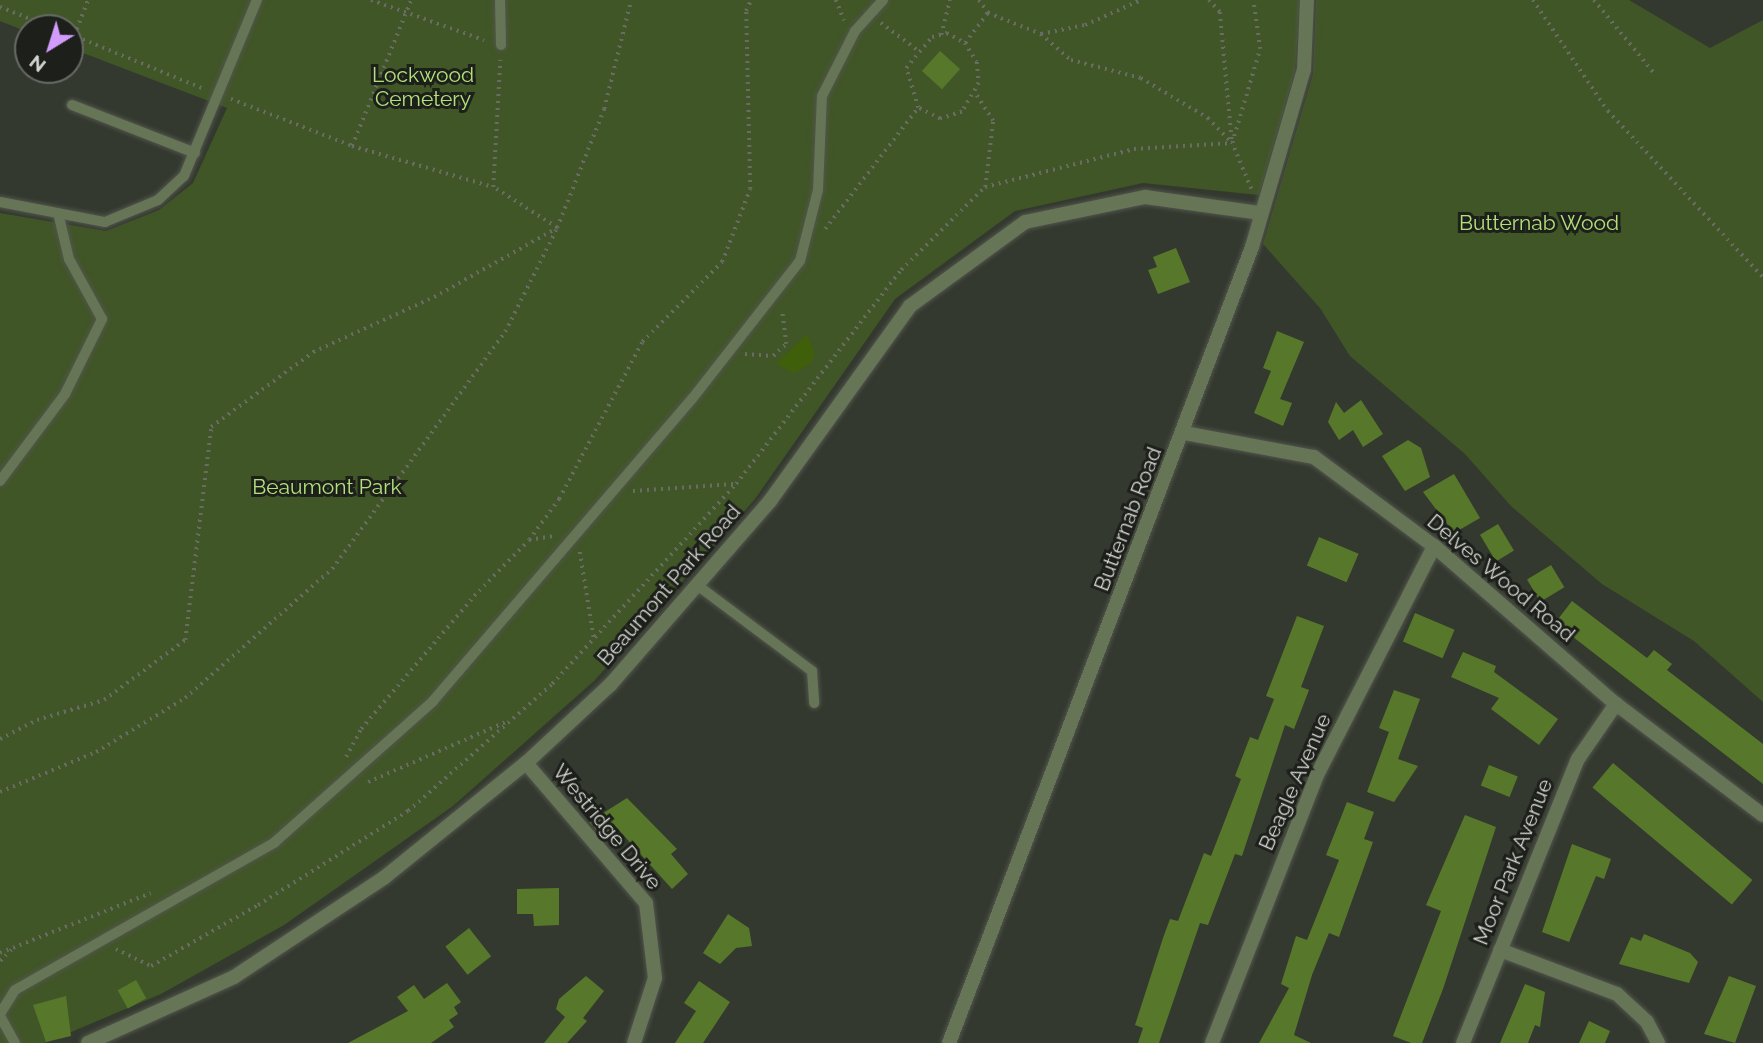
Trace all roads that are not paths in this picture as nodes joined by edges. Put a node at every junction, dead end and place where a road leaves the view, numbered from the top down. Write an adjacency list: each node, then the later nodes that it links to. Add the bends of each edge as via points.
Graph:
1 (257, 0): 7 (lane)
2 (500, 0): 5 (lane)
3 (883, 0): 20 (lane, via 822,96 818,191 800,261 728,353 433,701 275,842 15,990)
4 (1307, 0): 9 (street, Butternab Road, via 1304,69)
5 (501, 45)
6 (72, 105): 7 (lane)
7 (195, 153): 10 (lane, via 184,176 158,200 105,222)
8 (0, 202): 10 (lane)
9 (1261, 213): 11 (street, Butternab Road); 14 (street, Beaumont Park Road, via 1145,197 1025,222 910,306 770,501)
10 (59, 217): 12 (lane, via 69,259 102,319 65,394)
11 (1184, 433): 13 (street, Delves Wood Road, via 1314,457); 24 (street, Butternab Road)
12 (0, 481)
13 (1434, 546): 16 (street, Delves Wood Road); 25 (street, Beagle Avenue, via 1317,775)
14 (697, 585): 15 (lane, via 812,671); 17 (street, Beaumont Park Road, via 610,685)
15 (814, 703)
16 (1616, 704): 18 (street, Delves Wood Road); 19 (street, Moor Park Avenue, via 1578,759)
17 (526, 763): 22 (street, Beaumont Park Road, via 385,877 234,977); 23 (street, Westridge Drive, via 646,903 655,978)
18 (1763, 815)
19 (1500, 950): 26 (street, Moor Park Avenue); 27 (street, via 1617,994)
20 (0, 1015): 21 (lane)
21 (15, 1043)
22 (88, 1043)
23 (634, 1043)
24 (949, 1043)
25 (1212, 1043)
26 (1463, 1043)
27 (1658, 1043)

